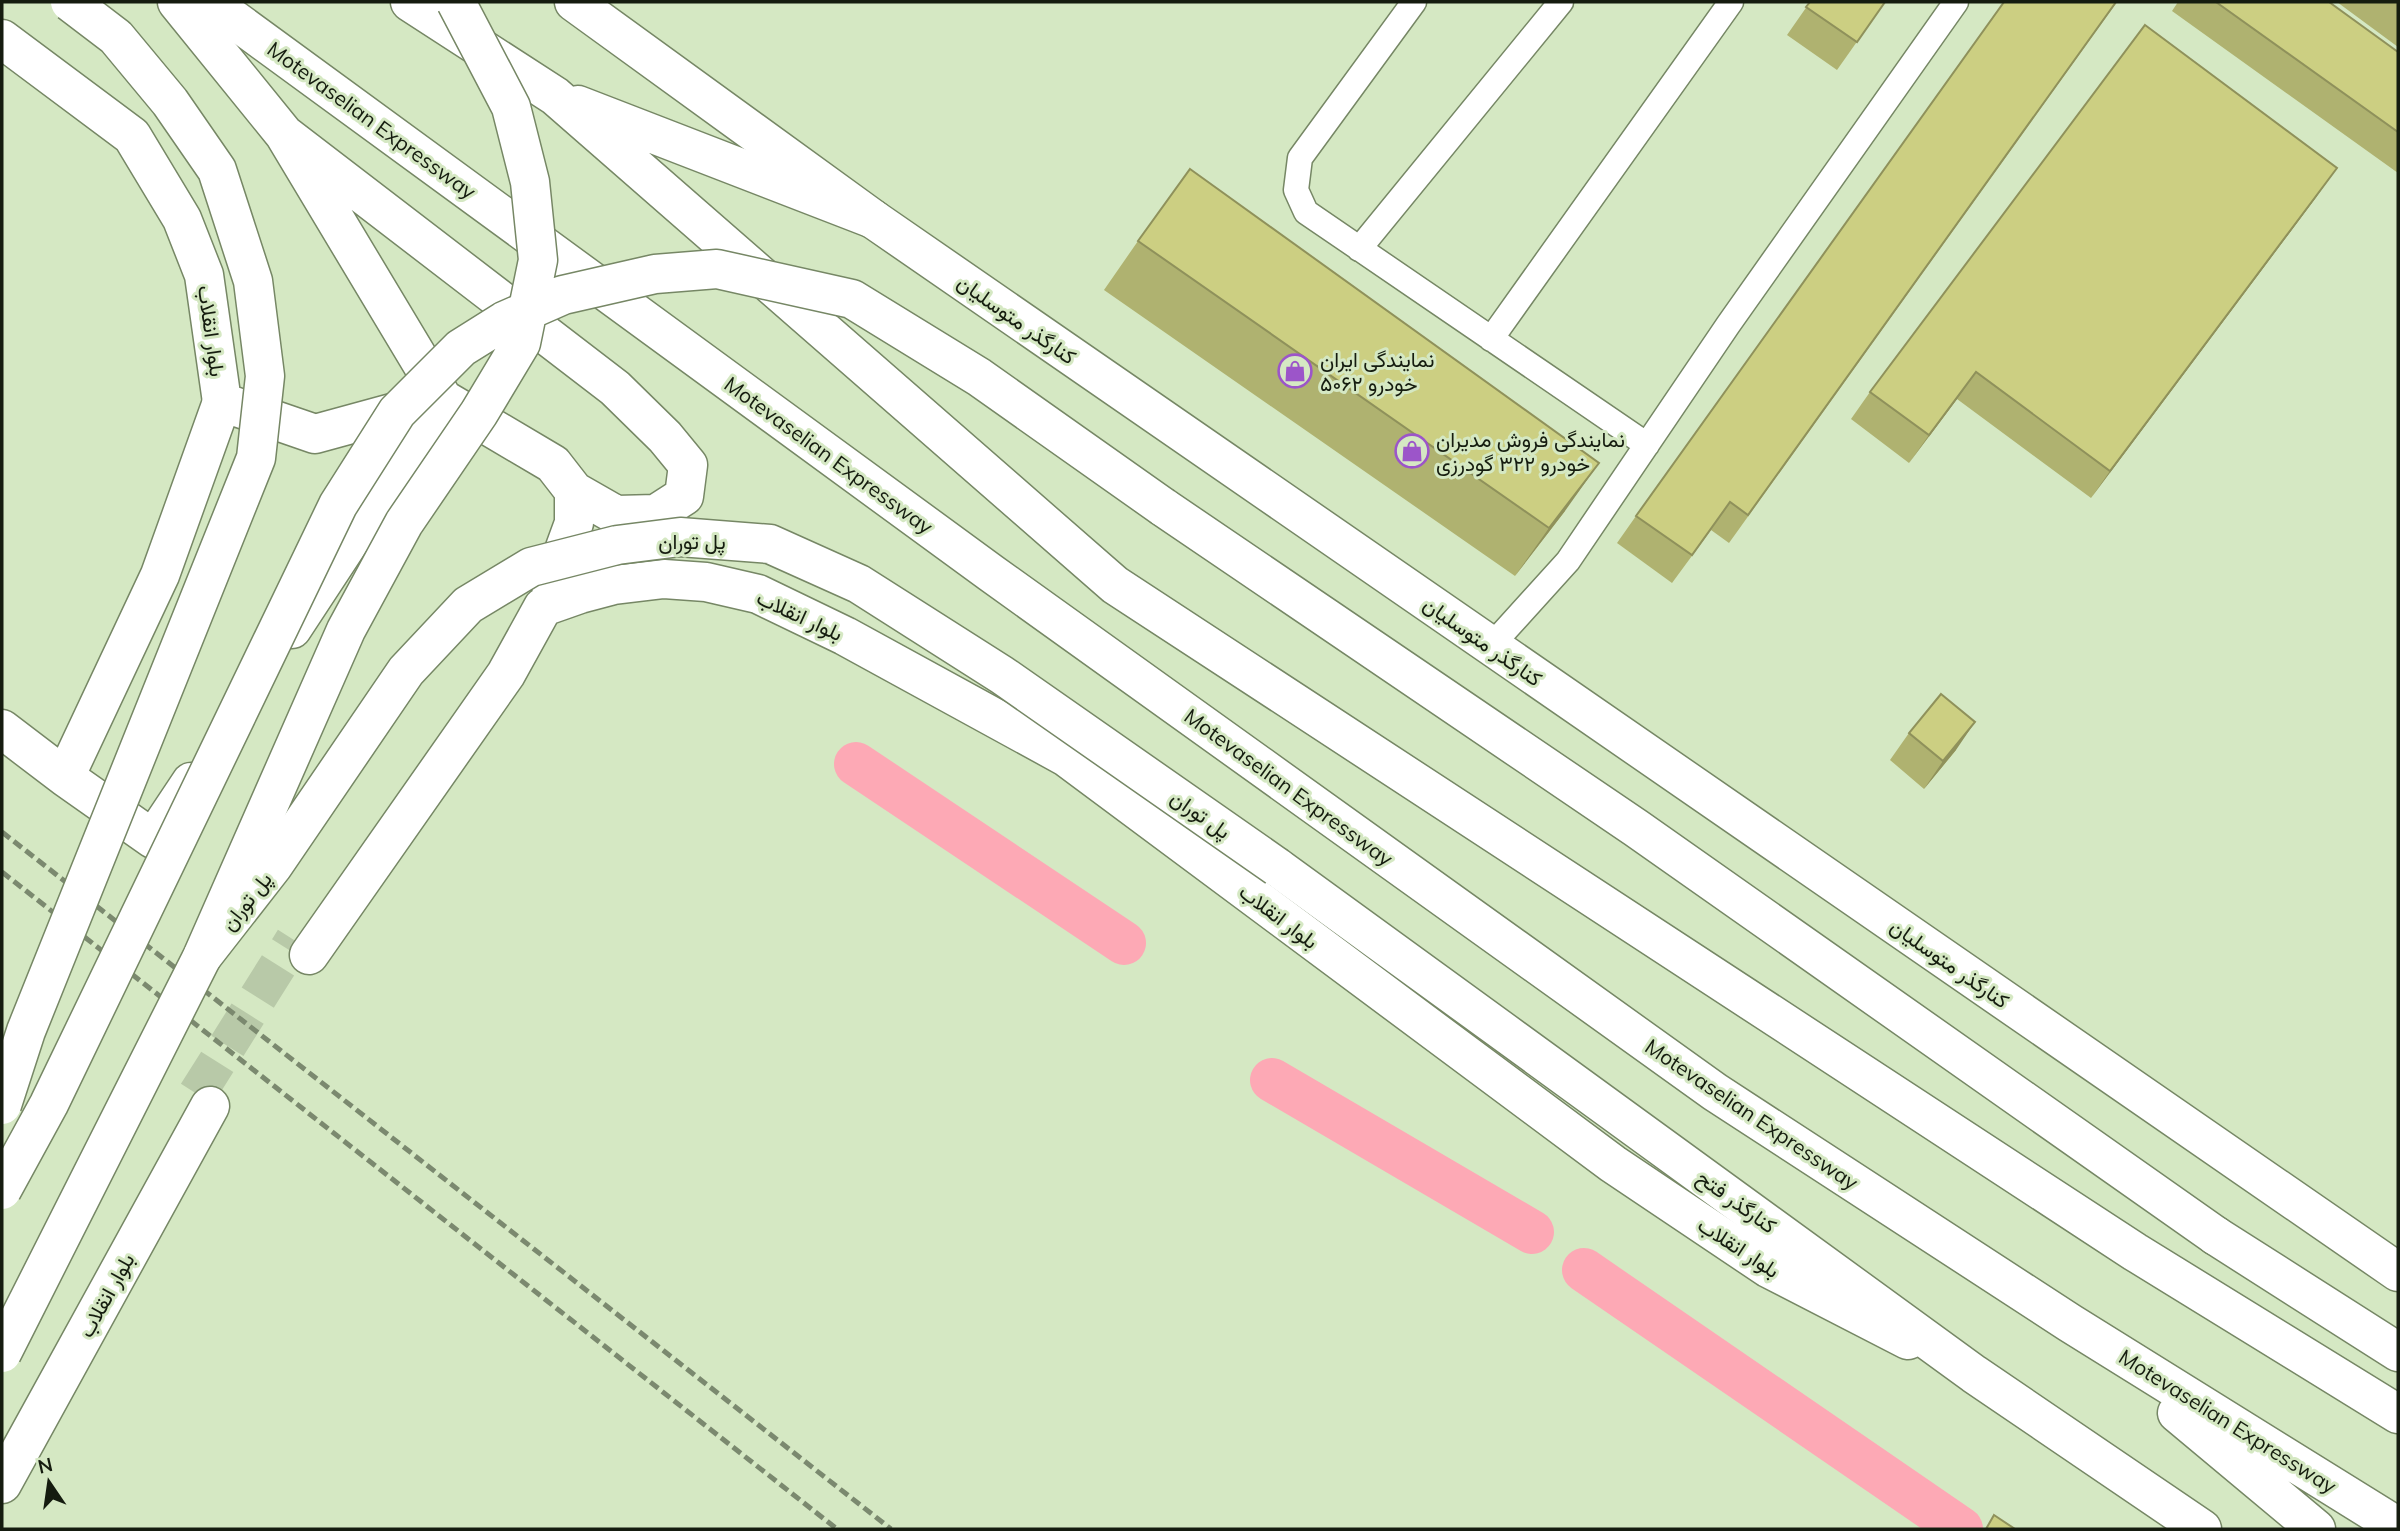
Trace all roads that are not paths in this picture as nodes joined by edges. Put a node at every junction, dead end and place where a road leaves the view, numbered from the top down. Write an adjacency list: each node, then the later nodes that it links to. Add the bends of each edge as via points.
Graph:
1 (70, 2): 28 (main road, bridge, via 116,37 170,102 217,170 253,281 265,376 256,458 26,1031)
2 (177, 2): 13 (main road)
3 (211, 2): 31 (main road, Motevaselian Expressway, via 869,485 1704,1084)
4 (410, 2): 12 (main road)
5 (456, 2): 27 (main road, پل توران, bridge, via 511,107 530,182 538,260 521,343 404,523 346,630)
6 (574, 2): 14 (main road, کنارگذر متوسلیان)
7 (1414, 2): 15 (lane, via 1300,158 1296,190 1306,212)
8 (1561, 2): 15 (lane)
9 (1731, 2): 16 (lane)
10 (1956, 2): 19 (lane)
11 (2, 39): 18 (main road, بلوار انقلاب, via 132,136 182,219 204,275)
12 (555, 96): 14 (main road); 35 (main road, via 1115,585 2135,1252)
13 (284, 134): 17 (main road); 20 (main road, via 615,388 688,465 684,496 656,514 616,515)
14 (873, 219): 22 (main road, کنارگذر متوسلیان)
15 (1359, 249): 16 (lane)
16 (1491, 339): 19 (lane)
17 (443, 400): 18 (main road, بلوار انقلاب, via 315,434); 20 (main road, via 553,464); 24 (main road, via 153,839)
18 (222, 402): 24 (main road, via 160,575)
19 (1647, 445): 22 (lane, via 1569,561)
20 (574, 491): 21 (main road, via 574,523)
21 (543, 607): 26 (main road, via 506,674); 34 (main road, بلوار انقلاب, via 614,585 664,579 706,582 758,594 845,636 1066,757 1613,1164 1768,1268)
22 (1491, 646): 30 (main road, کنارگذر متوسلیان)
23 (2, 729): 24 (main road)
24 (65, 777)
25 (1276, 867): 27 (main road, پل توران, bridge, via 1002,674 859,584 769,544 680,537 617,545 531,568 468,605 406,671 273,866); 34 (main road, کنارگذر فتح)
26 (302, 947)
27 (202, 957): 33 (main road, پل توران, bridge)
28 (2, 1105)
29 (2, 1190): 32 (main road, bridge, via 49,1104 338,505 397,412 461,348 504,321 563,295 655,274 717,269 852,299 979,377 1647,836 2216,1237)
30 (2398, 1272)
31 (2070, 1323): 38 (main road, Motevaselian Expressway); 40 (main road)
32 (2398, 1352)
33 (2, 1353)
34 (1974, 1374): 39 (main road, کنارگذر فتح)
35 (2398, 1414)
36 (2, 1433): 37 (main road, بلوار انقلاب, via 203,1100)
37 (2, 1485)
38 (2398, 1527)
39 (2202, 1529)
40 (2316, 1529)

